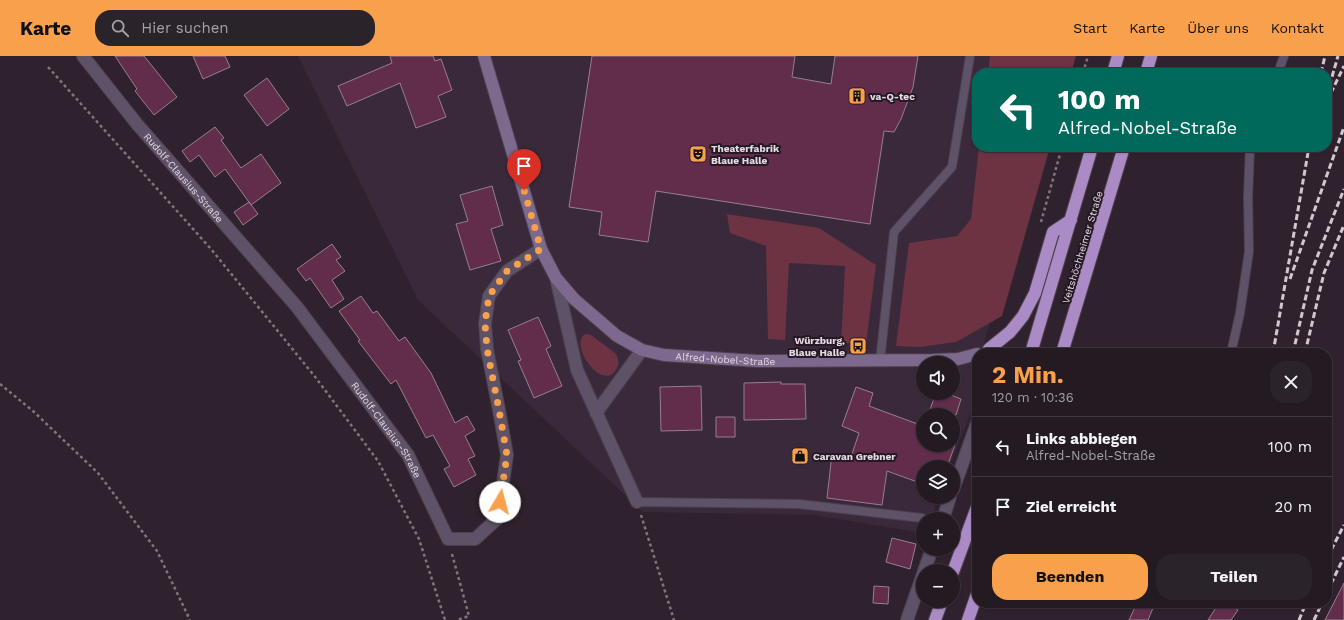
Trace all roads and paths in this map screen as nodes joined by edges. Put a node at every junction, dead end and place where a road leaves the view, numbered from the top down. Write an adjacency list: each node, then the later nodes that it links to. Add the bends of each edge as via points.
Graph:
1 (83, 56): 35 (street, Rudolf-Clausius-Straße, via 137,124 297,307 408,455)
2 (484, 56): 19 (street, Alfred-Nobel-Straße)
3 (970, 56): 27 (lane, via 952,167 894,232)
4 (1088, 56): 9 (path)
5 (1118, 56): 10 (highway)
6 (1151, 56): 11 (highway)
7 (1284, 56): 12 (lane)
8 (48, 68): 42 (path, via 211,249 316,378 378,461 420,539)
9 (1084, 68)
10 (1114, 68)
11 (1147, 68)
12 (1280, 68)
13 (1061, 152): 17 (path)
14 (1091, 152): 18 (highway, Veitshöchheimer Straße)
15 (1123, 152): 23 (highway, Veitshöchheimer Straße)
16 (1250, 152): 24 (lane, via 1249,251)
17 (1058, 161)
18 (1071, 220): 21 (highway, via 1053,232 1035,293 1023,316 1010,332); 22 (highway, Veitshöchheimer Straße)
19 (541, 249): 20 (street, Alfred-Nobel-Straße); 35 (street, via 507,271 489,296 485,323 487,349 507,455 498,518 475,539)
20 (556, 278): 25 (street, Alfred-Nobel-Straße, via 574,299 617,336); 29 (street, Alfred-Nobel-Straße, via 577,370)
21 (989, 348)
22 (1033, 348)
23 (1064, 348)
24 (1232, 348)
25 (642, 350): 27 (street, Alfred-Nobel-Straße, via 664,355 758,361); 29 (street)
26 (972, 355): 27 (street, Alfred-Nobel-Straße, via 958,359)
27 (880, 360)
28 (0, 384): 41 (path, via 33,410 98,473 157,551)
29 (596, 413): 32 (street, Alfred-Nobel-Straße)
30 (972, 437): 31 (street)
31 (960, 470)
32 (637, 502): 33 (lane, via 799,504); 45 (path)
33 (916, 517)
34 (972, 521): 36 (highway)
35 (448, 539): 40 (path)
36 (956, 564)
37 (916, 594): 46 (street)
38 (939, 608): 47 (highway)
39 (972, 608): 48 (highway)
40 (469, 616): 43 (path); 44 (path)
41 (190, 620)
42 (445, 620)
43 (457, 620)
44 (470, 620)
45 (674, 620)
46 (907, 620)
47 (935, 620)
48 (968, 620)

